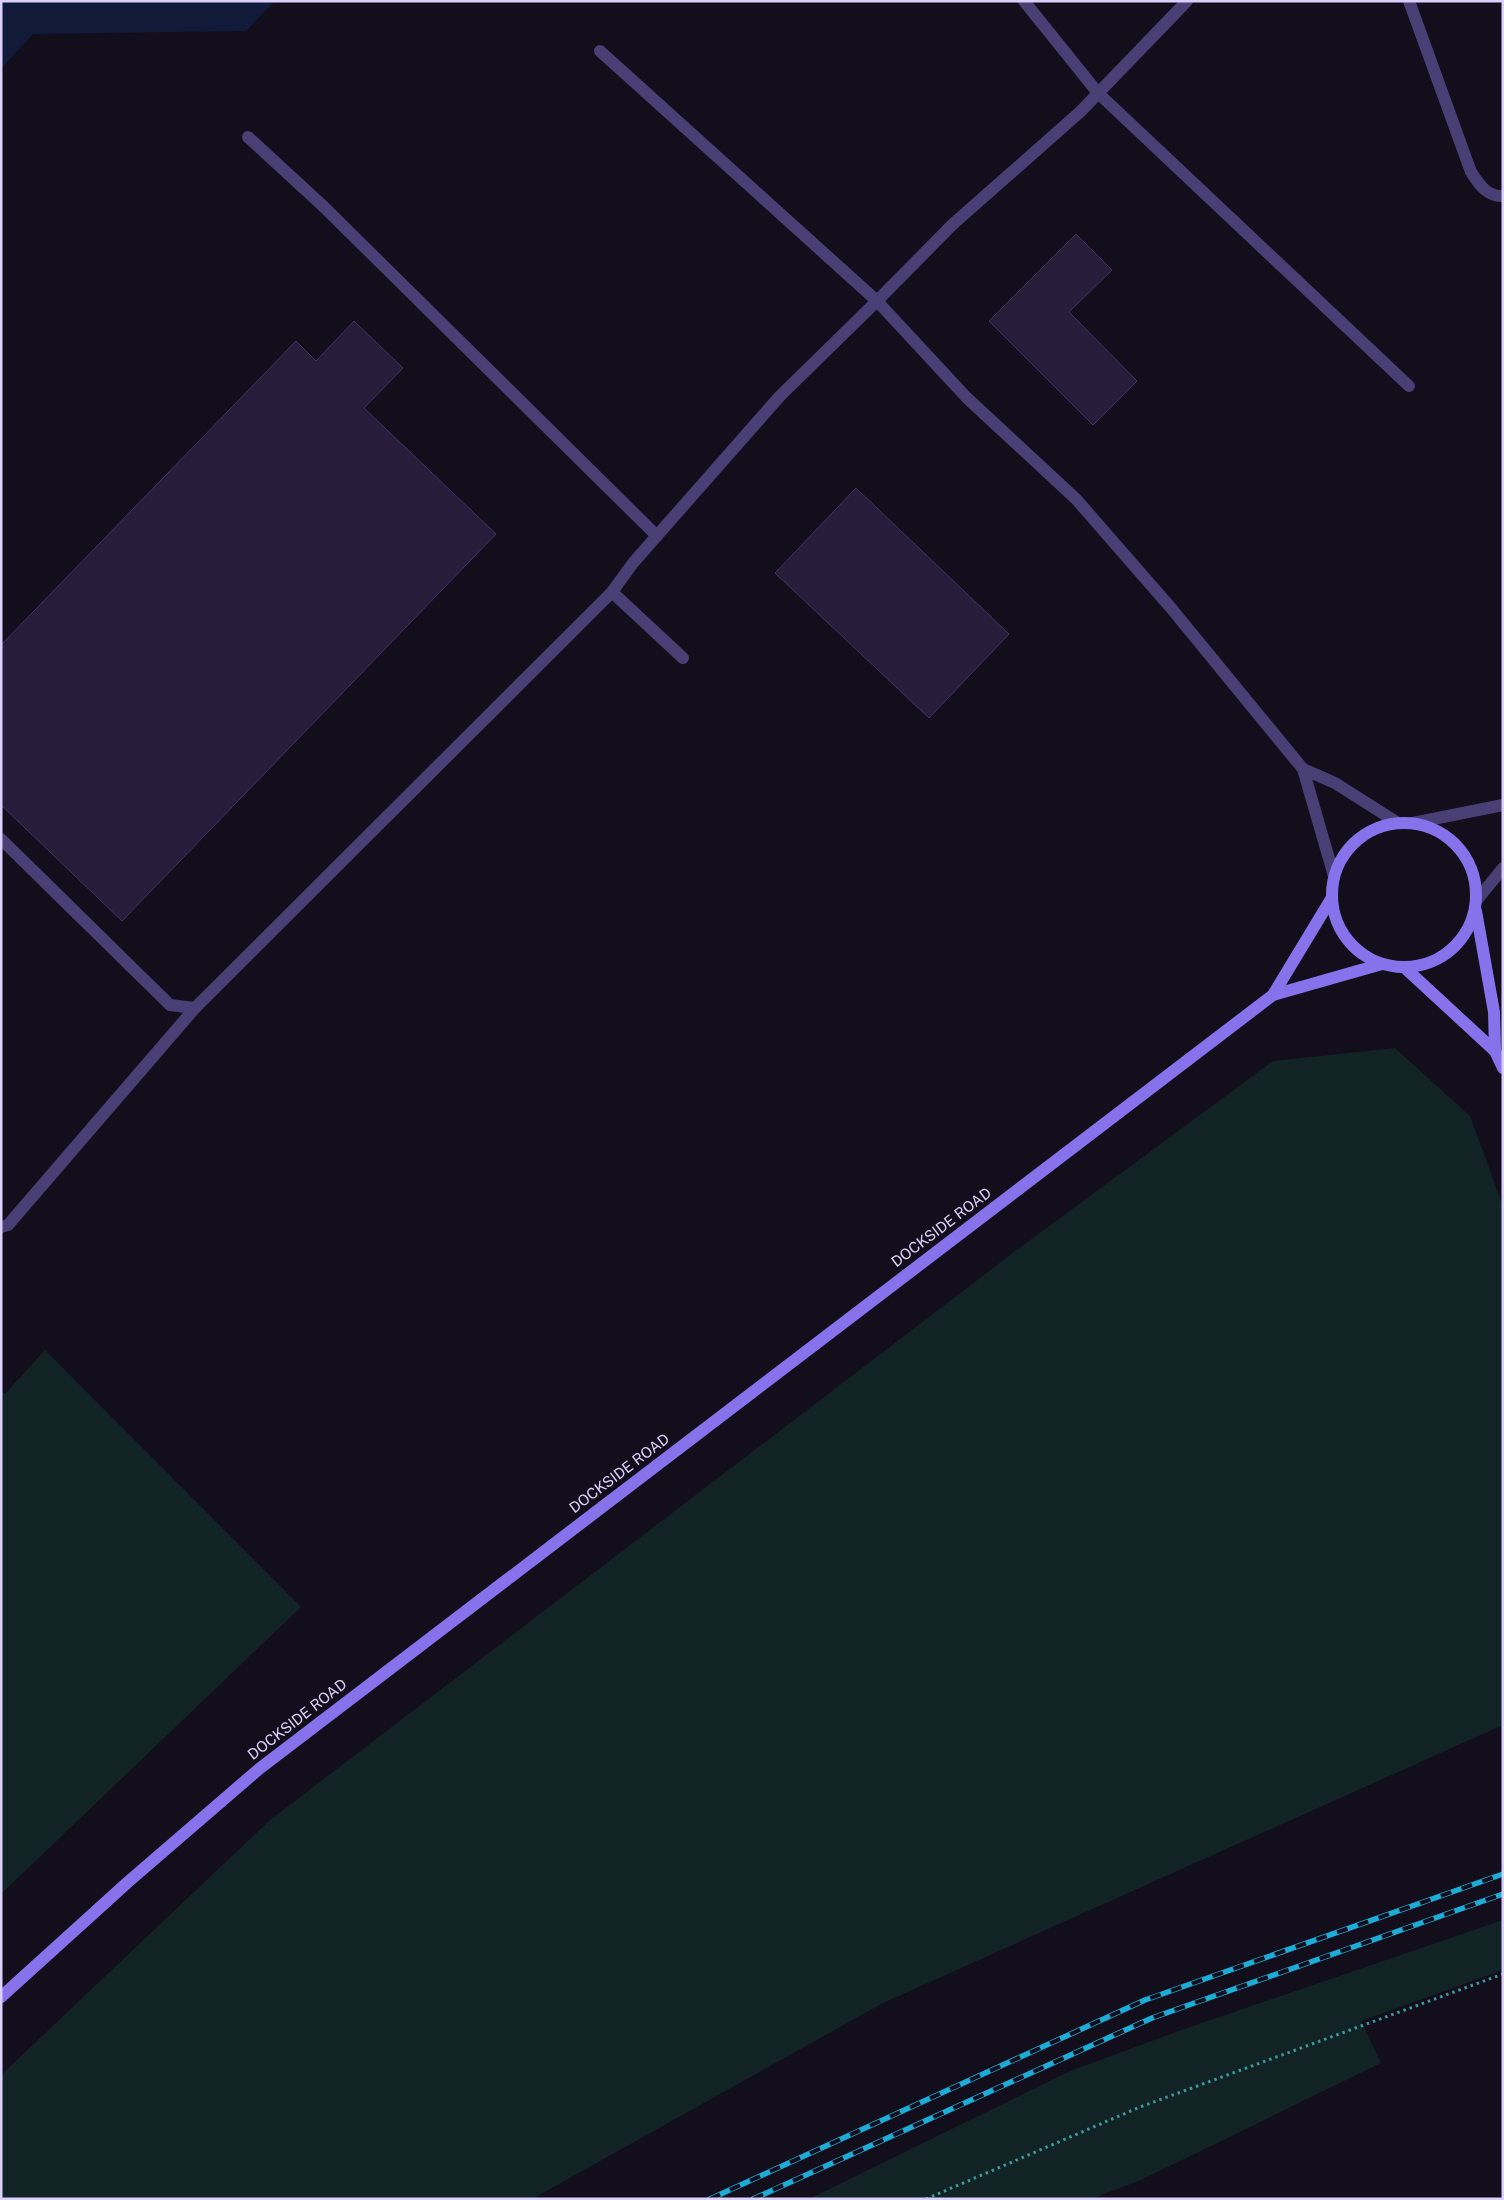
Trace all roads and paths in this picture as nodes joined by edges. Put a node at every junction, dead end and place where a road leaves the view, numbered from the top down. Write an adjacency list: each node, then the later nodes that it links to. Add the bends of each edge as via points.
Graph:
1 (1024, 1): 5 (street)
2 (1187, 1): 5 (street)
3 (1409, 1): 7 (street, via 1471,172 1482,189)
4 (600, 51): 8 (street)
5 (1098, 93): 8 (street, via 953,224); 9 (street)
6 (248, 137): 10 (street, via 323,206)
7 (1503, 196)
8 (877, 301): 10 (street, via 780,396); 13 (street, via 967,398 1076,499 1172,608)
9 (1409, 386)
10 (657, 536): 11 (street)
11 (612, 592): 12 (street); 25 (street)
12 (683, 658)
13 (1303, 769): 15 (street, via 1335,783); 19 (street)
14 (1503, 805): 16 (street)
15 (1398, 823): 16 (main road); 19 (main road, via 1376,828 1357,840 1342,856)
16 (1413, 823): 21 (main road, via 1434,829 1453,841 1467,858 1475,880)
17 (1, 839): 25 (street, via 170,1005)
18 (1503, 868): 21 (street)
19 (1334, 876): 20 (main road)
20 (1331, 899): 22 (main road, via 1336,920 1346,939 1362,954); 24 (main road, DOCKSIDE ROAD)
21 (1476, 905): 23 (main road, via 1466,932 1450,952 1428,964); 26 (main road, via 1494,1012)
22 (1382, 964): 23 (main road); 24 (main road, DOCKSIDE ROAD)
23 (1404, 967): 26 (main road)
24 (1273, 994): 30 (main road, DOCKSIDE ROAD, via 259,1769)
25 (195, 1008): 28 (street, via 8,1225)
26 (1495, 1051): 27 (main road)
27 (1503, 1068)
28 (1, 1227)
29 (1503, 1974): 31 (path, via 1140,2107)
30 (1, 1997)
31 (926, 2199)

